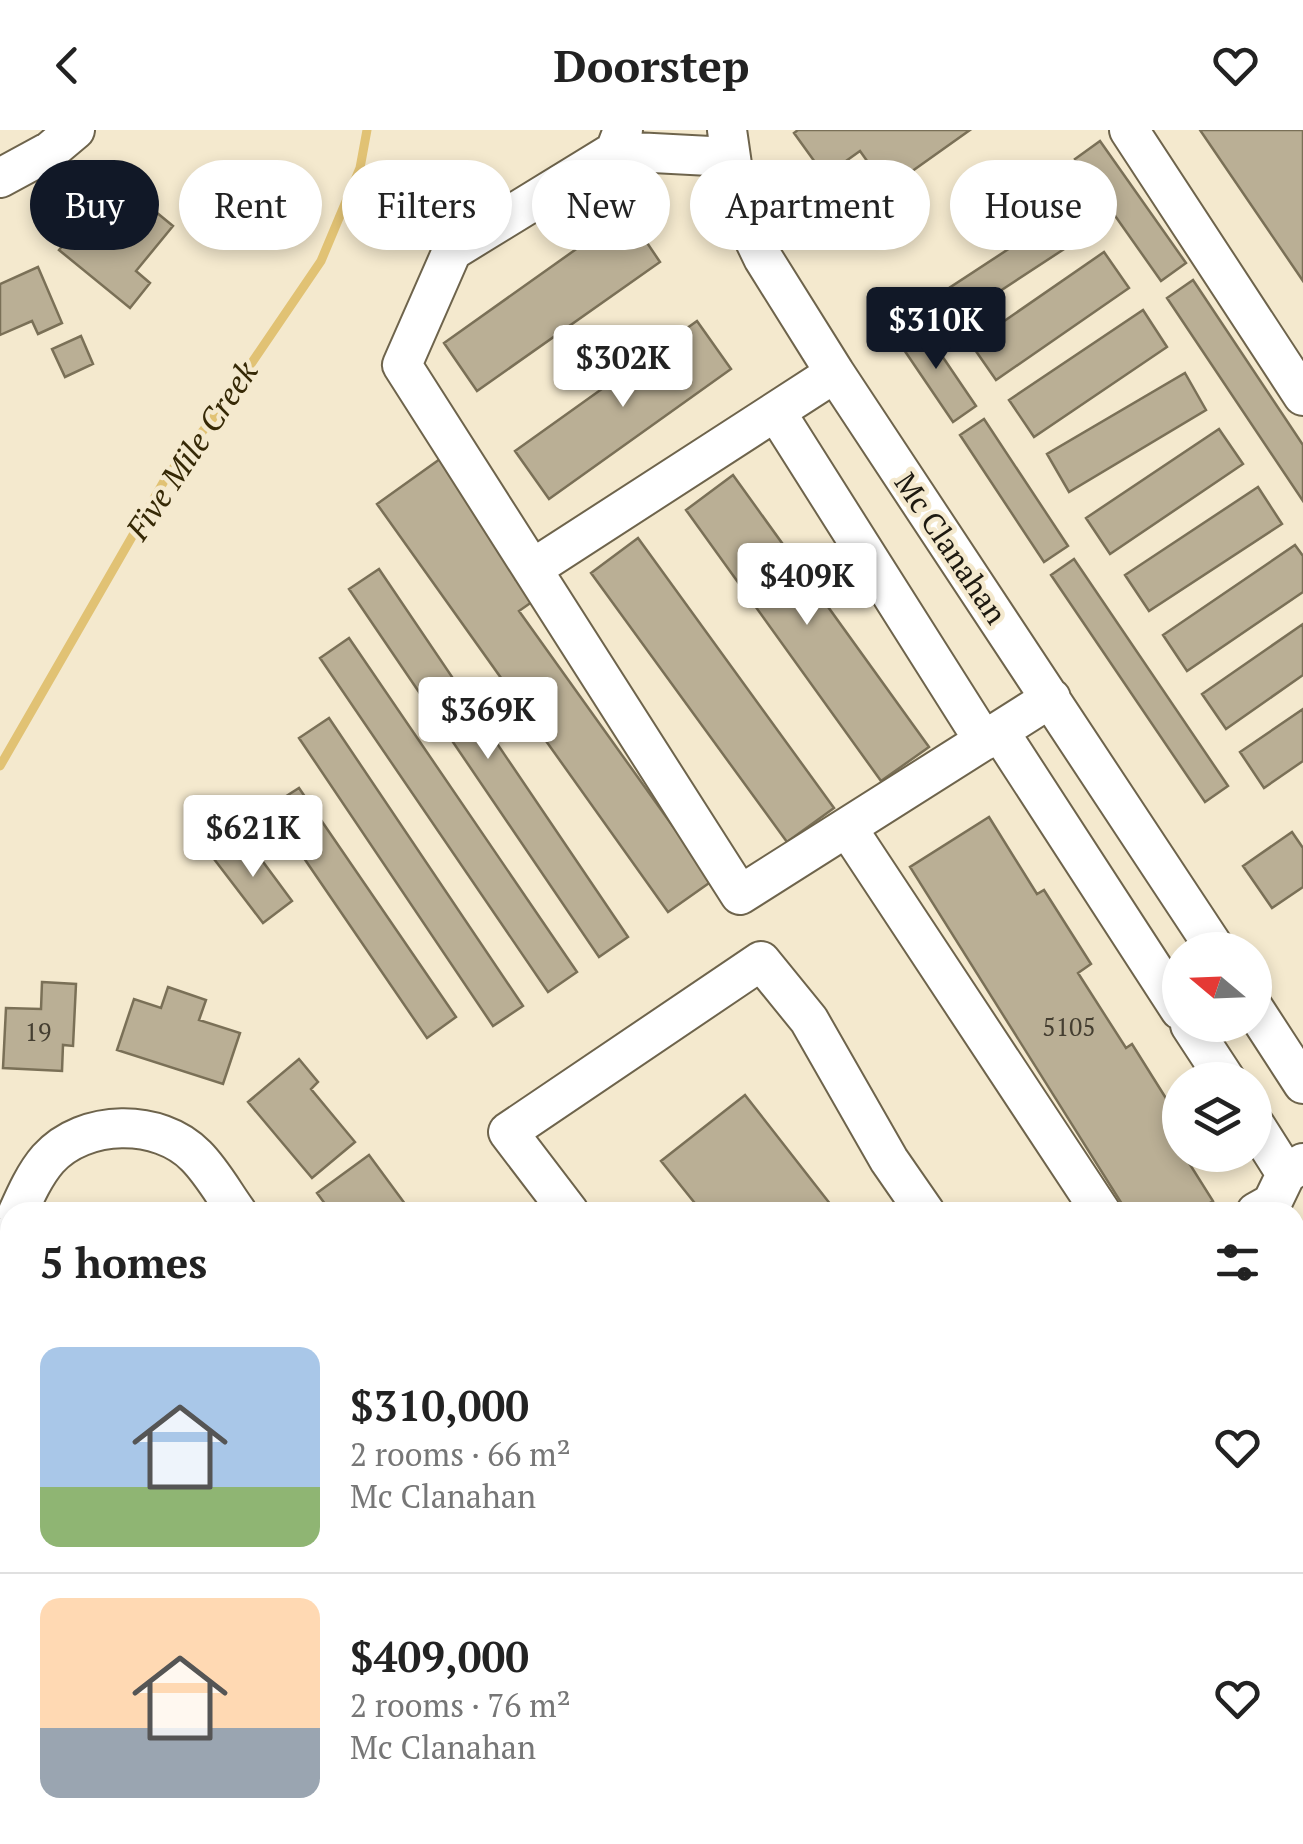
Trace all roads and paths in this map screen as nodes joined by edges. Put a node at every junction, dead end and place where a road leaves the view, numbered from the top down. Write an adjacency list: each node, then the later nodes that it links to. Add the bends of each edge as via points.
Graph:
1 (75, 130): 5 (street)
2 (1129, 130): 7 (street)
3 (619, 140): 4 (street); 9 (street, via 452,251 402,365)
4 (728, 143): 6 (street, Mc Clanahan, via 746,229)
5 (0, 178)
6 (835, 373): 8 (street); 10 (street, Mc Clanahan)
7 (1303, 396)
8 (776, 412): 9 (street); 11 (street)
9 (532, 569): 12 (street, via 740,895)
10 (1051, 698): 11 (street); 13 (street, Mc Clanahan)
11 (992, 736): 12 (street); 14 (street)
12 (848, 829): 23 (street)
13 (1204, 932)
14 (1162, 984)
15 (1289, 1033): 16 (street)
16 (1303, 1084)
17 (1272, 1143): 18 (street)
18 (1295, 1168): 24 (street)
19 (24, 1202): 20 (street, via 48,1159 82,1136 116,1128 172,1138 196,1156)
20 (230, 1202)
21 (562, 1202): 22 (street, via 508,1132 761,961 809,1020)
22 (918, 1202)
23 (1093, 1202)
24 (1273, 1202)

